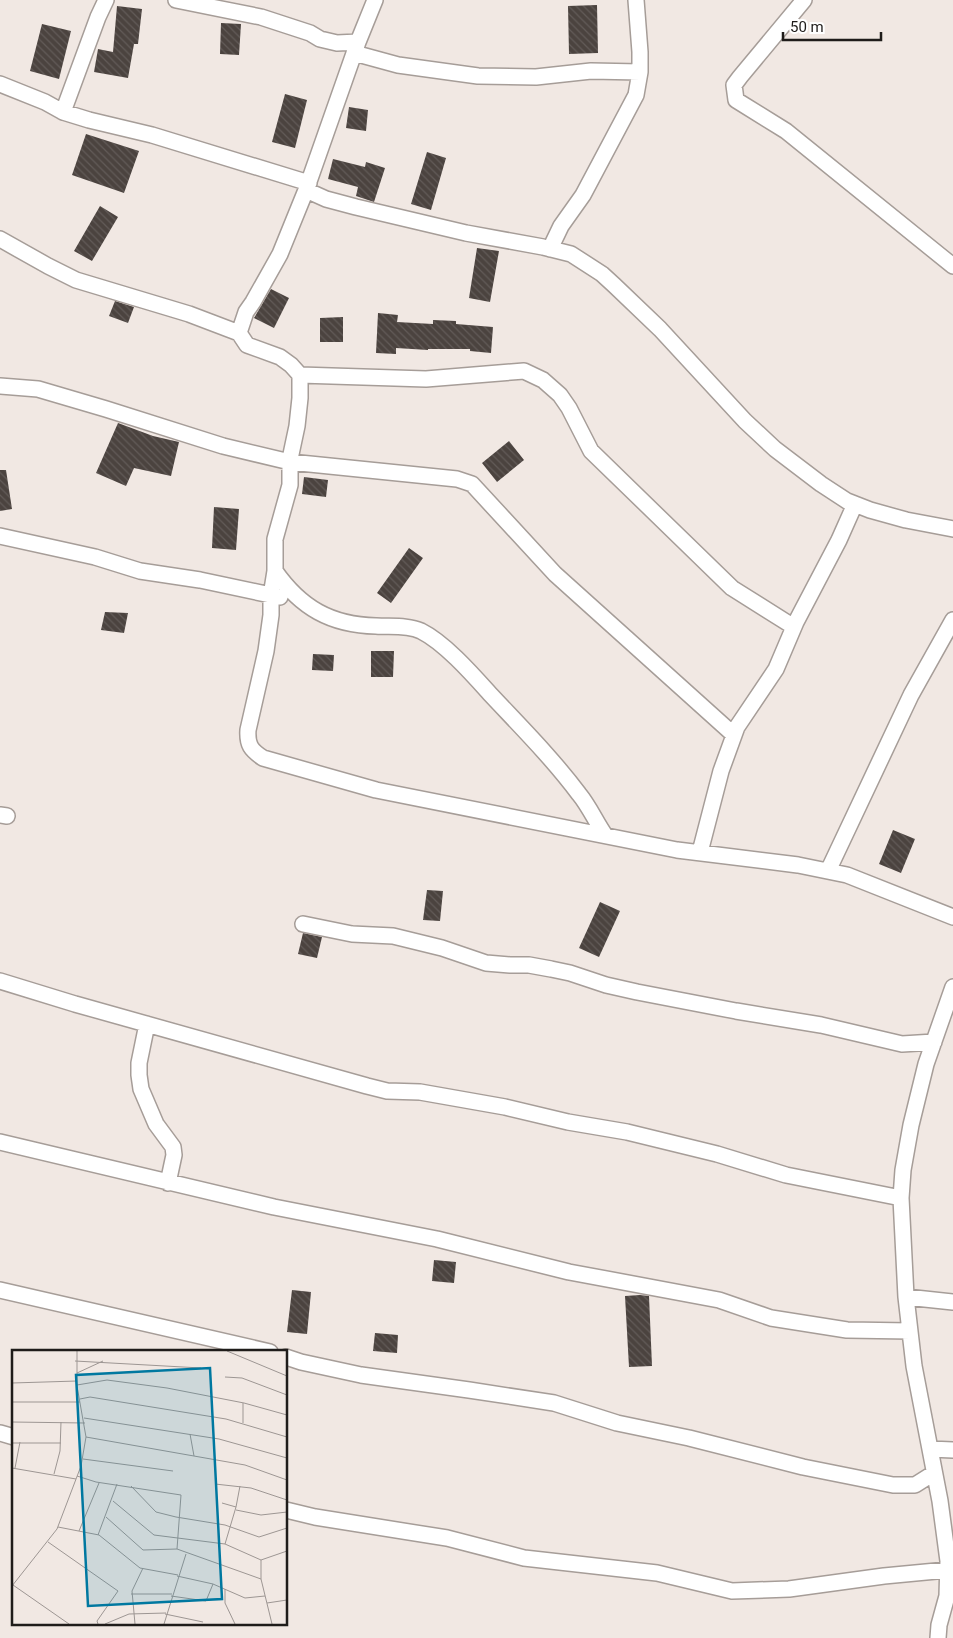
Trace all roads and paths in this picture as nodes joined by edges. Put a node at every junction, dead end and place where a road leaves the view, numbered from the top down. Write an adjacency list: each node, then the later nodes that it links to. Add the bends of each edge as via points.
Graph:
1 (106, 0): 9 (street)
2 (176, 0): 6 (street, via 261,17 320,39)
3 (374, 0): 6 (street)
4 (636, 0): 7 (street)
5 (804, 0): 13 (street, via 734,85 736,100 786,131)
6 (356, 47): 7 (street, via 398,65 478,76); 10 (street)
7 (640, 72): 12 (street, via 636,95 584,195 561,226)
8 (0, 84): 9 (street)
9 (63, 112): 10 (street, via 152,135)
10 (308, 187): 12 (street, via 326,199 364,209); 14 (street, via 280,254 246,312)
11 (0, 239): 14 (street, via 76,280 189,314)
12 (550, 249): 18 (street, via 571,254 602,274 660,329 775,449 821,484)
13 (953, 266)
14 (239, 333): 15 (street, via 247,345 280,357)
15 (300, 375): 17 (street, via 297,426); 25 (street, via 426,379 524,371 543,380 569,408 591,451 732,588)
16 (0, 386): 17 (street, via 38,390 223,446)
17 (290, 462): 21 (street, via 290,485 275,539); 26 (street, via 458,479 472,484 555,574)
18 (855, 504): 19 (street, via 906,520); 25 (street)
19 (953, 529)
20 (0, 536): 22 (street, via 96,557 140,571)
21 (275, 571): 22 (street); 23 (street)
22 (271, 596): 23 (street); 27 (street, via 266,650 248,730 247,742 251,750 263,758 376,790)
23 (298, 599): 27 (street, via 318,614 344,623 407,628 436,640 546,753 580,795)
24 (953, 620): 29 (street, via 911,695)
25 (794, 627): 26 (street, via 776,669)
26 (734, 735): 28 (street)
27 (605, 835): 28 (street)
28 (700, 852): 29 (street)
29 (828, 871): 30 (street, via 869,883)
30 (953, 917)
31 (303, 924): 35 (street, via 352,934 393,936 486,963 551,969 637,992 821,1025 902,1044)
32 (0, 981): 34 (street)
33 (953, 987): 35 (street)
34 (147, 1024): 37 (street, via 139,1074 141,1089 156,1124 173,1147); 38 (street, via 387,1091 420,1092 627,1132 786,1175)
35 (934, 1042): 38 (street, via 911,1125)
36 (0, 1142): 37 (street)
37 (168, 1183): 42 (street, via 438,1239 569,1272 719,1300 770,1318 847,1330)
38 (901, 1198): 40 (street)
39 (0, 1290): 43 (street)
40 (906, 1297): 41 (street); 42 (street)
41 (953, 1302)
42 (910, 1331): 45 (street)
43 (261, 1350)
44 (288, 1358): 47 (street, via 361,1375 554,1403 617,1423 877,1483 915,1485)
45 (930, 1448): 46 (street); 47 (street)
46 (953, 1450)
47 (934, 1472): 49 (street)
48 (288, 1510): 49 (street, via 447,1538 524,1558 657,1572 732,1591 789,1588)
49 (947, 1570): 50 (street)
50 (950, 1599): 51 (street, via 939,1625)
51 (938, 1638)

